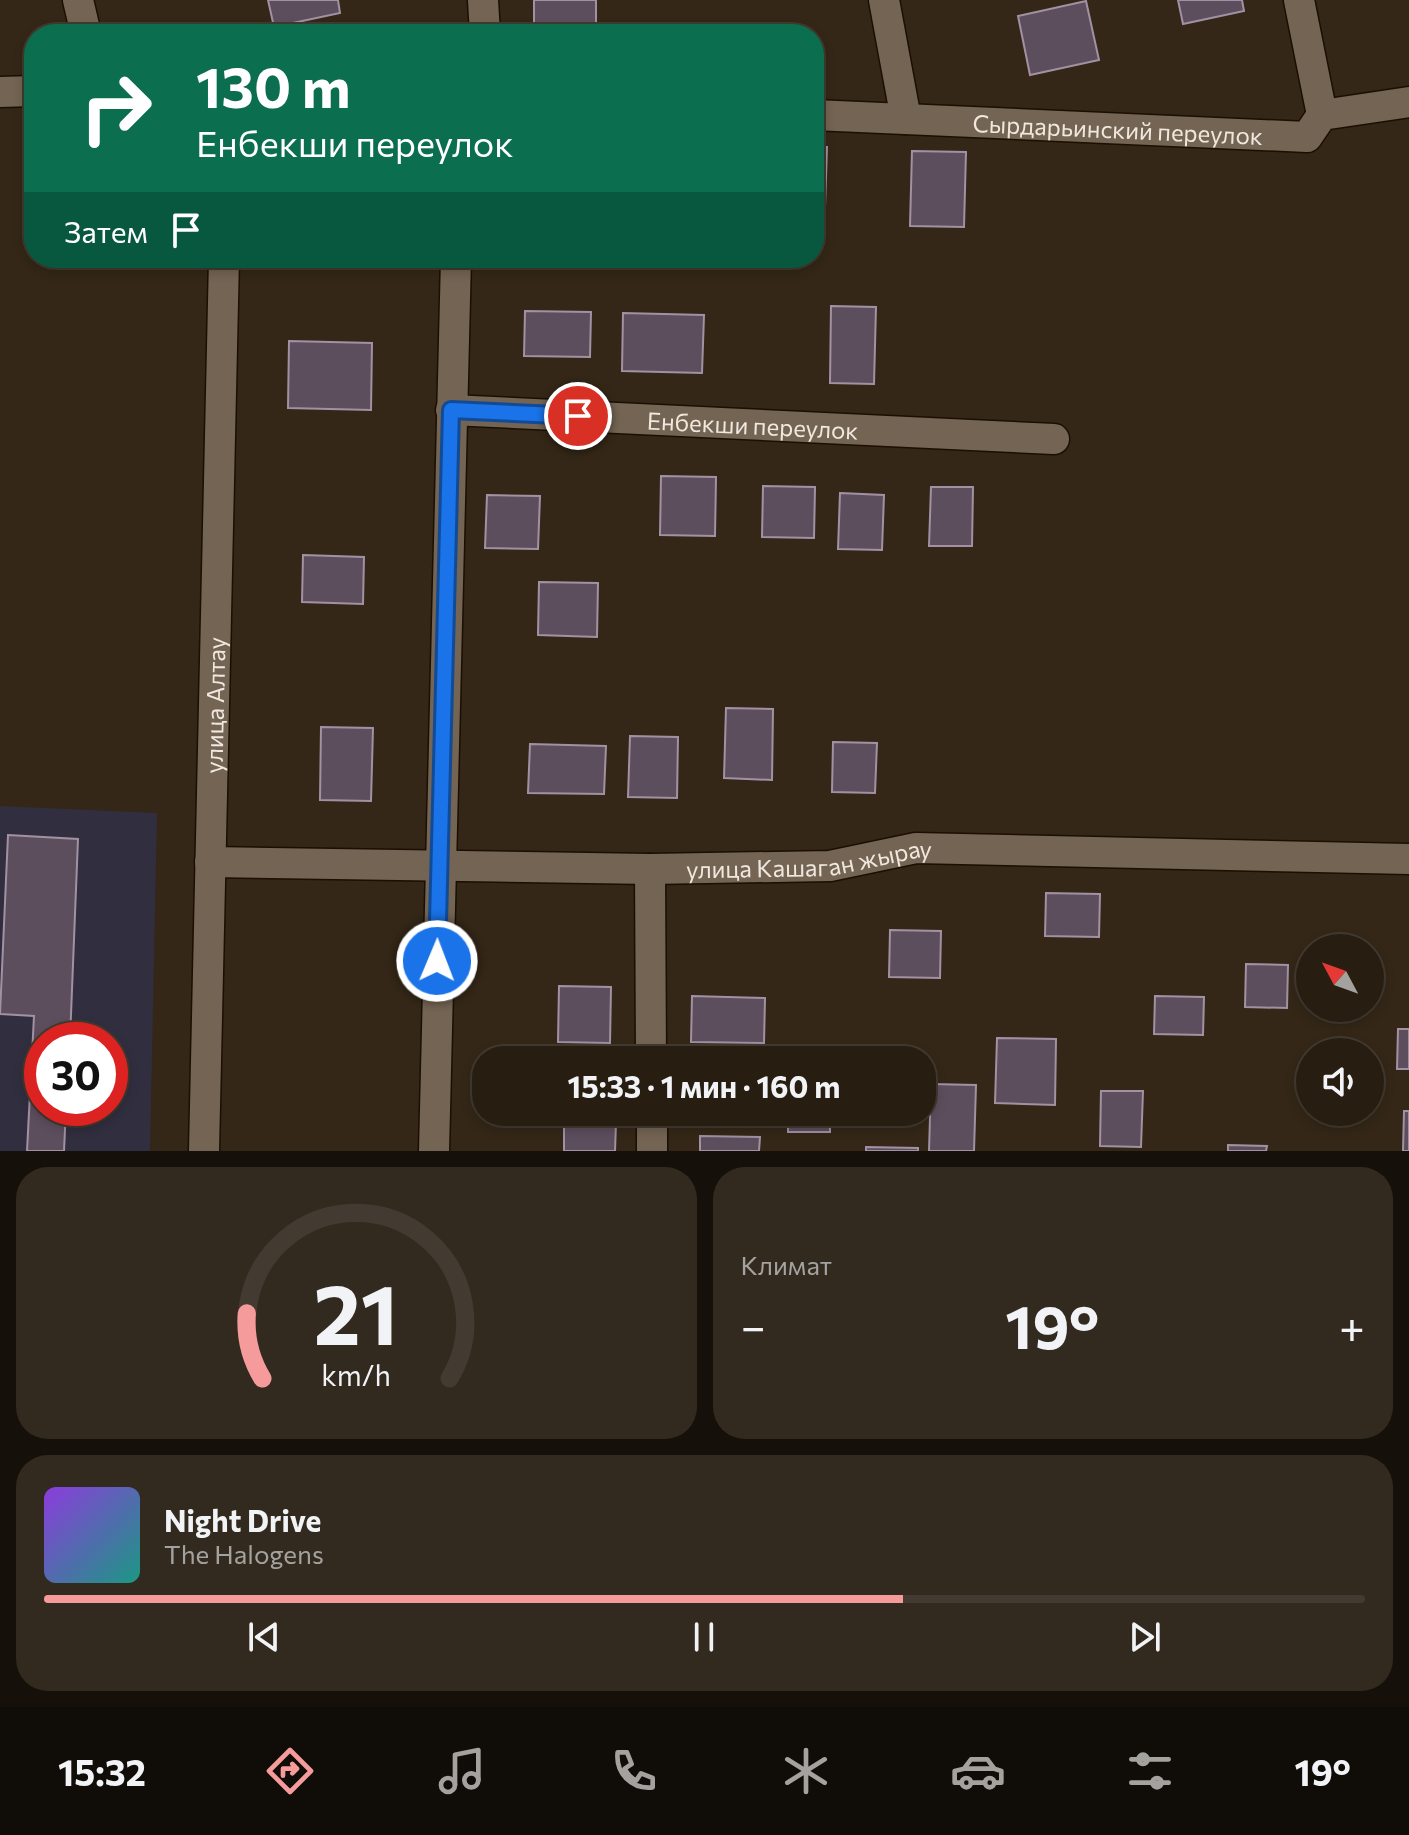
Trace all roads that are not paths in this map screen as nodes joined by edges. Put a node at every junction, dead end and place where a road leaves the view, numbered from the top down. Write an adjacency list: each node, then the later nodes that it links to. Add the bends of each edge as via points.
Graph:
1 (78, 0): 5 (street)
2 (483, 0): 6 (street)
3 (884, 0): 12 (street)
4 (1299, 0): 11 (street)
5 (84, 24)
6 (484, 24)
7 (24, 91): 8 (street)
8 (0, 92)
9 (1409, 102): 11 (street, Сырдарьинский переулок)
10 (824, 115): 12 (street, Сырдарьинский переулок)
11 (1322, 115): 12 (street, Сырдарьинский переулок, via 1307,137)
12 (906, 119)
13 (224, 268): 18 (street, улица Алтау)
14 (456, 268): 15 (street)
15 (451, 410): 16 (street, Енбекши переулок); 19 (street)
16 (1054, 439)
17 (1409, 859): 20 (street, улица Кашаган жырау, via 916,848 830,866)
18 (210, 862): 19 (street, улица Кашаган жырау); 23 (street, улица Алтау)
19 (439, 866): 20 (street, улица Кашаган жырау); 24 (street)
20 (650, 869): 21 (street)
21 (651, 1046)
22 (652, 1126): 25 (street)
23 (204, 1151)
24 (434, 1151)
25 (652, 1151)

